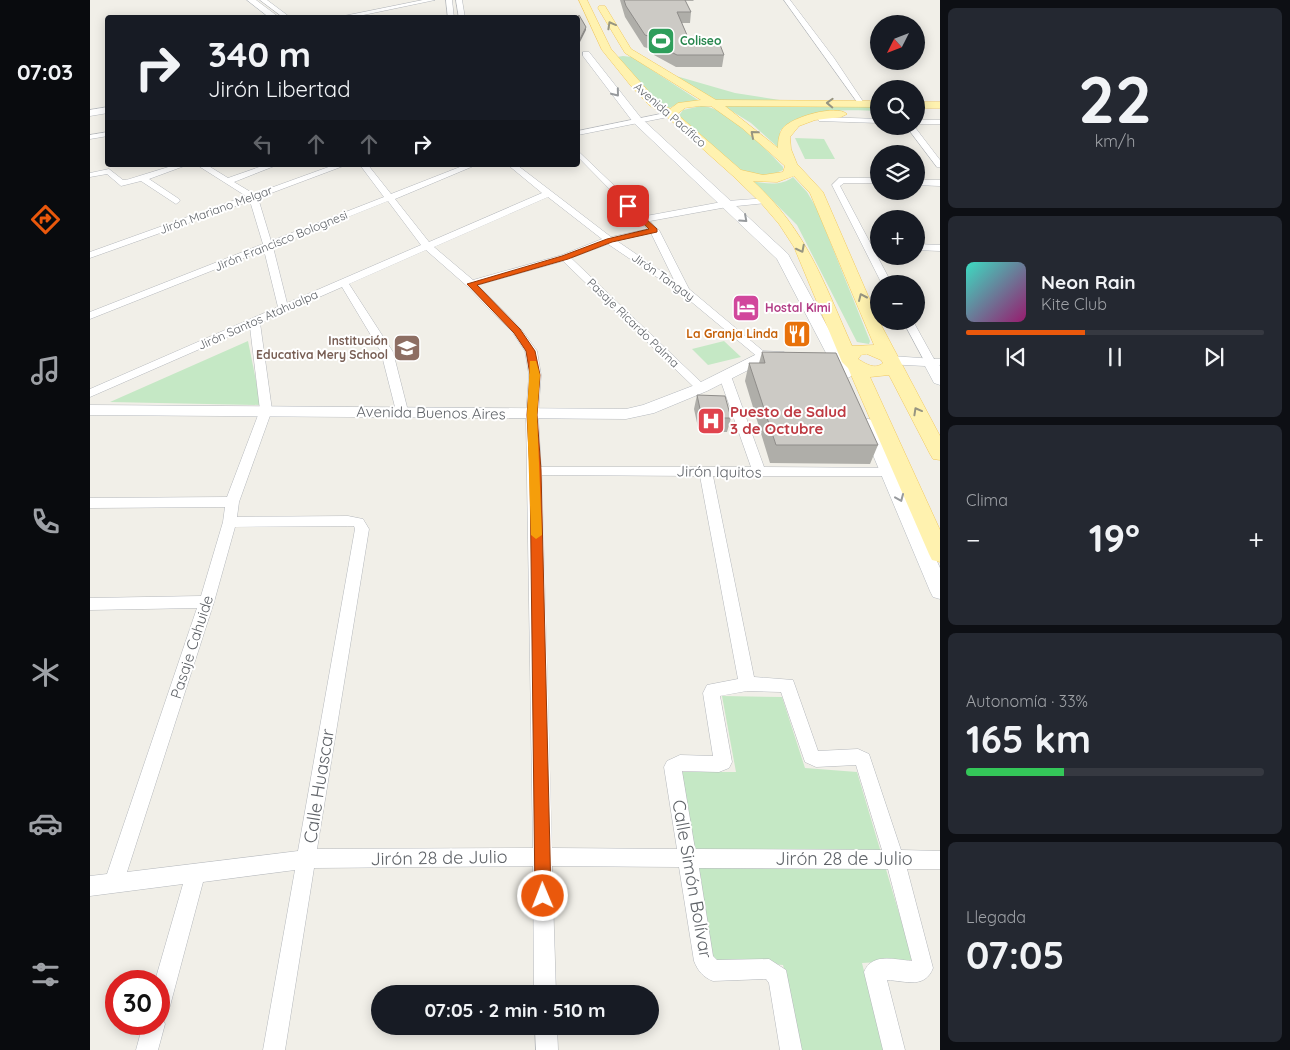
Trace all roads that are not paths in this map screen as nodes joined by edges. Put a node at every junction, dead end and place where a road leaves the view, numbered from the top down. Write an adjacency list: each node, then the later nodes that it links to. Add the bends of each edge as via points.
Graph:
1 (251, 0): 9 (main road)
2 (263, 0): 10 (street)
3 (432, 0): 11 (street)
4 (449, 0): 12 (street)
5 (460, 0): 13 (street)
6 (584, 0): 15 (main road, Avenida Pacífico)
7 (598, 0): 14 (main road, one-way to 7)
8 (787, 0): 25 (street, via 832,59)
9 (272, 15)
10 (284, 15)
11 (353, 15)
12 (451, 15)
13 (462, 15)
14 (627, 50): 15 (main road, via 620,54); 17 (main road, Avenida Pacífico)
15 (607, 51): 16 (main road); 31 (main road, Avenida Pacífico, via 653,103)
16 (580, 53): 33 (street, one-way to 33)
17 (649, 63): 18 (main road); 21 (main road, Avenida Pacífico)
18 (703, 83)
19 (735, 92): 20 (main road)
20 (805, 102): 21 (main road); 25 (main road, one-way to 20)
21 (714, 103): 31 (main road, via 682,105); 44 (main road, Avenida Pacífico, one-way to 21)
22 (925, 105): 23 (main road)
23 (940, 105)
24 (870, 107): 25 (main road)
25 (862, 109): 27 (main road); 44 (main road, via 818,116 790,127 784,147)
26 (105, 110): 28 (main road)
27 (870, 111)
28 (90, 113)
29 (925, 113): 30 (main road)
30 (940, 113)
31 (670, 114): 33 (street); 53 (main road, Avenida Pacífico)
32 (822, 119): 34 (street)
33 (637, 120): 38 (street); 65 (street)
34 (870, 121)
35 (925, 122): 36 (street)
36 (940, 122)
37 (580, 123): 38 (street)
38 (588, 131): 39 (street)
39 (580, 133)
40 (105, 134): 42 (street)
41 (917, 135): 45 (street)
42 (90, 137)
43 (580, 154): 66 (street)
44 (791, 165): 53 (main road, via 789,174 775,178 755,178); 89 (main road, Avenida Pacífico, one-way to 44, via 816,192)
45 (940, 165)
46 (177, 167): 55 (street)
47 (204, 167): 56 (street)
48 (267, 167): 56 (street)
49 (336, 167): 61 (street, Jirón Mariano Melgar)
50 (365, 167): 62 (street)
51 (467, 167): 62 (street, Jirón Francisco Bolognesi)
52 (515, 167): 60 (street, Jirón Tangay)
53 (737, 173): 63 (main road, Avenida Pacífico)
54 (90, 175): 55 (street, via 109,171 122,183)
55 (142, 178): 64 (street)
56 (228, 181): 61 (street)
57 (870, 181): 69 (street, via 842,180 836,185)
58 (925, 182): 59 (street)
59 (940, 183)
60 (549, 193): 68 (street, Jirón Tangay); 72 (street, Jirón Santos Atahualpa)
61 (253, 197): 71 (street); 75 (street, Jirón Mariano Melgar)
62 (388, 199): 71 (street, Jirón Francisco Bolognesi); 72 (street)
63 (766, 200): 65 (street); 88 (main road, Avenida Pacífico, one-way to 88, via 801,247)
64 (176, 201)
65 (727, 204): 66 (street); 88 (street, one-way to 88, via 783,257)
66 (641, 220): 67 (street)
67 (654, 230): 68 (street); 80 (street)
68 (610, 240): 76 (street); 80 (street, Jirón Tangay)
69 (866, 245): 70 (street); 77 (street)
70 (870, 245)
71 (268, 246): 81 (street); 82 (street, Jirón Francisco Bolognesi)
72 (426, 246): 78 (street, Jirón Santos Atahualpa); 79 (street)
73 (925, 247): 74 (street)
74 (940, 248)
75 (90, 255)
76 (565, 257): 79 (street); 93 (street, Pasaje Ricardo Palma)
77 (882, 275)
78 (344, 283): 81 (street, Jirón Santos Atahualpa); 97 (street, via 387,352)
79 (471, 284): 98 (street, via 517,331 531,351 535,375)
80 (686, 292): 85 (street, Jirón Tangay)
81 (284, 310): 83 (street, Jirón Santos Atahualpa)
82 (90, 316)
83 (255, 322): 94 (street, Jirón Santos Atahualpa); 96 (street)
84 (914, 330): 90 (street)
85 (763, 356): 86 (main road, Avenida Buenos Aires); 91 (main road, Avenida Buenos Aires)
86 (800, 357)
87 (819, 357): 88 (main road)
88 (849, 360): 89 (main road, via 874,372 886,370); 103 (main road, Avenida Pacífico)
89 (890, 361): 90 (street); 99 (main road, Avenida Pacífico, one-way to 89)
90 (935, 362): 92 (street)
91 (726, 376): 93 (main road, Avenida Buenos Aires); 102 (street)
92 (940, 380)
93 (701, 388): 98 (main road, Avenida Buenos Aires, via 626,414)
94 (90, 393)
95 (90, 410): 96 (main road, Avenida Buenos Aires)
96 (266, 410): 97 (main road, Avenida Buenos Aires); 104 (street, Pasaje Cahuide)
97 (402, 411): 98 (main road, Avenida Buenos Aires)
98 (532, 415): 100 (street)
99 (940, 454)
100 (535, 470): 101 (street, Jirón Iquitos); 113 (street)
101 (706, 472): 102 (street, Jirón Iquitos); 112 (street)
102 (759, 472): 103 (street, Jirón Iquitos)
103 (896, 472): 108 (main road, Avenida Pacífico); 109 (main road, one-way to 109)
104 (232, 502): 105 (street); 106 (street, Pasaje Cahuide)
105 (90, 503)
106 (230, 522): 107 (street); 110 (street, Pasaje Cahuide)
107 (358, 522): 115 (street, Calle Huascar, via 362,529)
108 (940, 554)
109 (940, 591)
110 (207, 602): 111 (street); 119 (street, Pasaje Cahuide)
111 (90, 604)
112 (747, 684): 114 (street, via 787,685 811,756 816,759 858,757 864,760); 116 (street, Calle Simón Bolívar, via 710,693 723,762 680,763 673,767)
113 (542, 857): 115 (street, Jirón 28 de Julio); 116 (street, Jirón 28 de Julio); 122 (street)
114 (894, 858): 116 (street, Jirón 28 de Julio); 117 (street, Jirón 28 de Julio); 129 (street, via 923,968 920,972 878,969 874,972)
115 (307, 859): 118 (street, Jirón 28 de Julio); 126 (street, Calle Huascar)
116 (688, 859): 128 (street, Calle Simón Bolívar, via 704,961 713,971 769,969 776,972)
117 (940, 860)
118 (196, 872): 119 (street, Jirón 28 de Julio); 121 (street)
119 (114, 883): 120 (street, Jirón 28 de Julio)
120 (90, 886)
121 (169, 970)
122 (545, 985)
123 (151, 1035): 125 (street)
124 (546, 1035): 127 (street)
125 (147, 1050)
126 (274, 1050)
127 (547, 1050)
128 (791, 1050)
129 (894, 1050)

